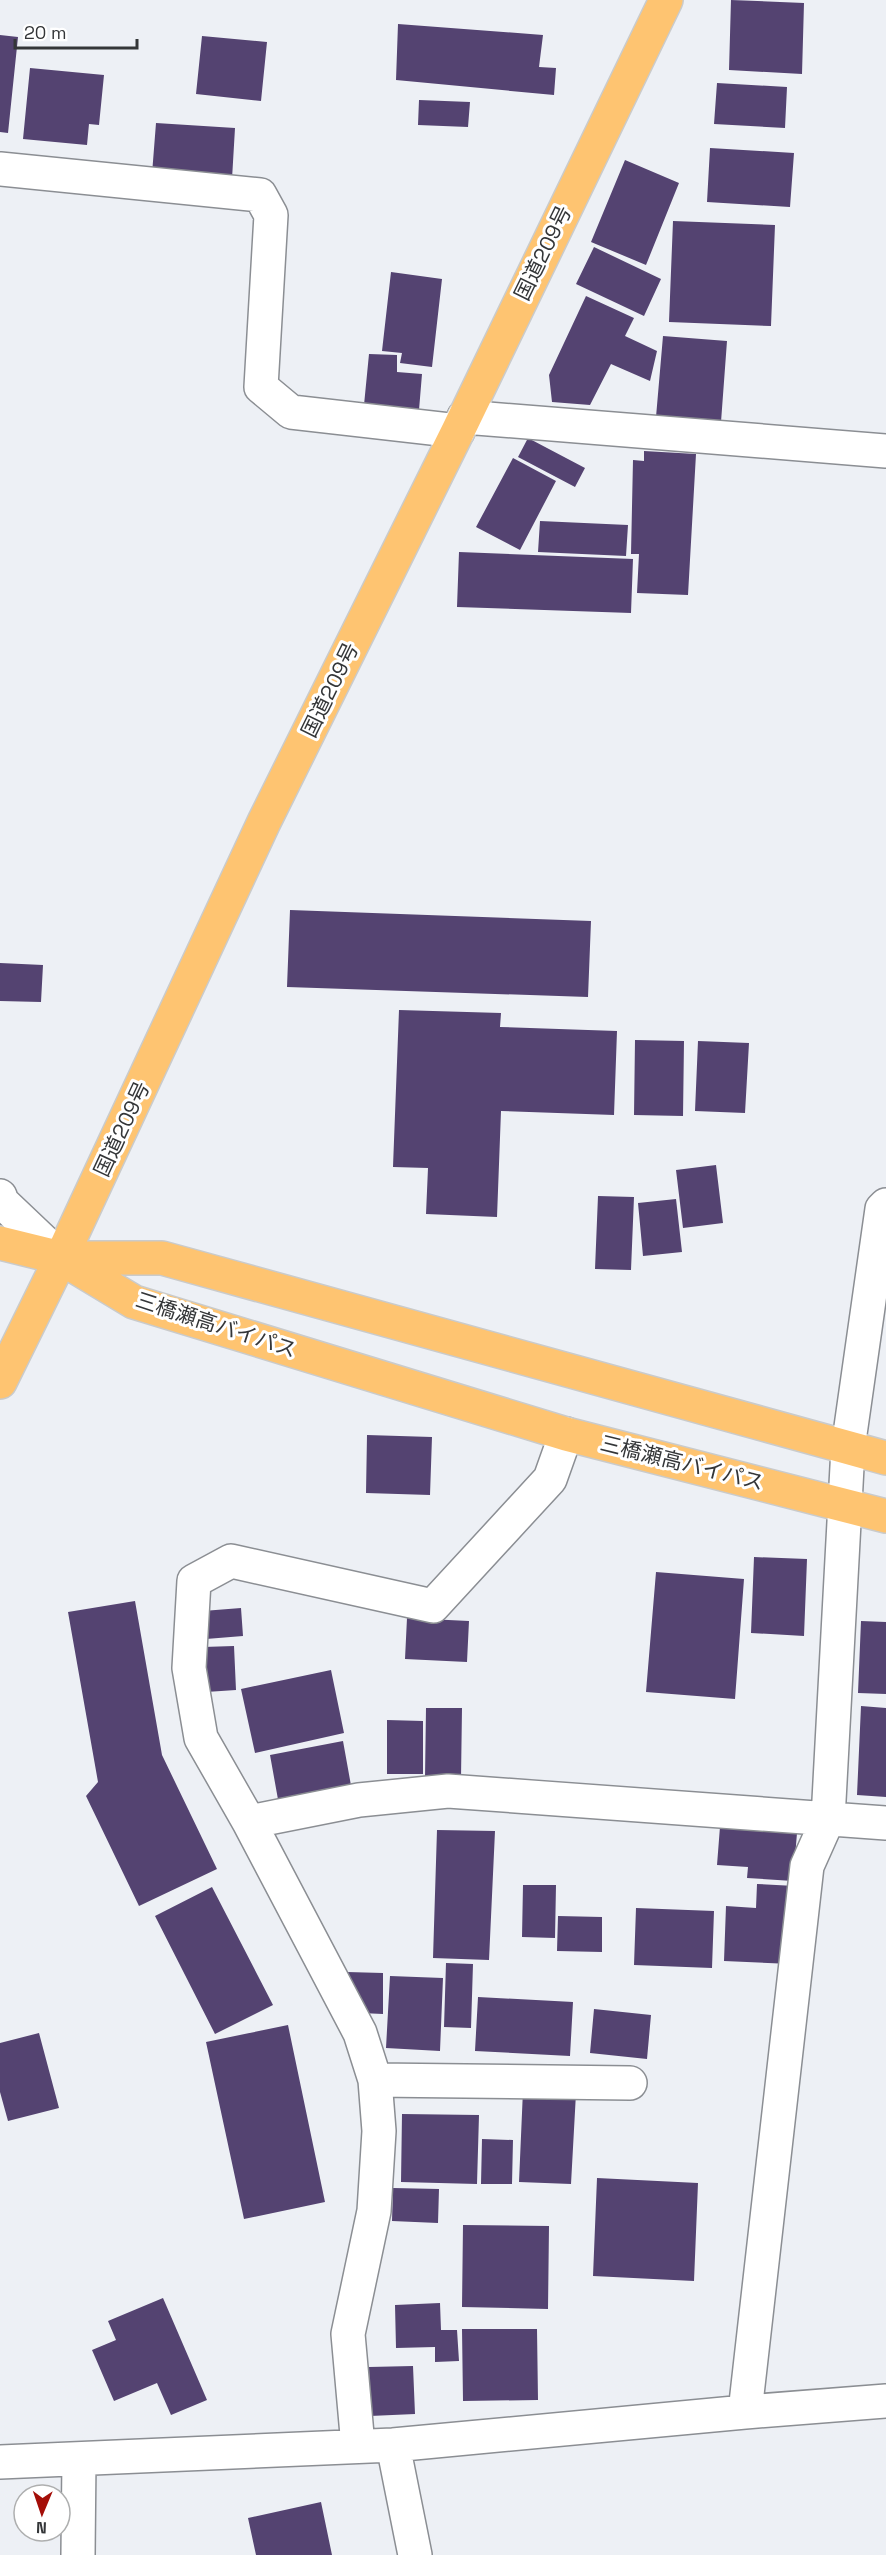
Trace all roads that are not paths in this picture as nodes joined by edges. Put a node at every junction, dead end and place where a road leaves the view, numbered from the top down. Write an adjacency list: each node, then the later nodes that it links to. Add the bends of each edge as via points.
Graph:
1 (666, 0): 3 (highway, 国道209号)
2 (0, 169): 3 (street, via 260,195 271,215 261,387 291,412)
3 (461, 424): 4 (street); 8 (highway, 国道209号, via 264,822)
4 (886, 451)
5 (0, 1196): 8 (street)
6 (886, 1205): 11 (street, via 882,1209)
7 (0, 1244): 8 (highway)
8 (62, 1258): 9 (highway, 国道209号); 10 (highway, 三橋瀬高バイパス, via 134,1302); 11 (highway, 三橋瀬高バイパス, via 162,1258)
9 (0, 1382)
10 (566, 1434): 13 (highway, 三橋瀬高バイパス); 16 (street, via 550,1479 433,1606 231,1561 194,1581 189,1668 201,1738)
11 (848, 1448): 12 (highway, 三橋瀬高バイパス); 13 (street)
12 (886, 1458)
13 (845, 1504): 14 (highway, 三橋瀬高バイパス); 15 (street)
14 (886, 1516)
15 (828, 1819): 16 (street, via 448,1791 359,1800); 17 (street); 21 (street, via 807,1866)
16 (249, 1822): 18 (street, via 360,2033)
17 (886, 1823)
18 (375, 2080): 19 (street); 23 (street, via 379,2131 375,2211 348,2334)
19 (630, 2083)
20 (886, 2401): 21 (street)
21 (745, 2412): 22 (street)
22 (393, 2445): 23 (street); 27 (street)
23 (358, 2446): 24 (street)
24 (79, 2459): 25 (street); 26 (street)
25 (0, 2462)
26 (78, 2555)
27 (415, 2555)

